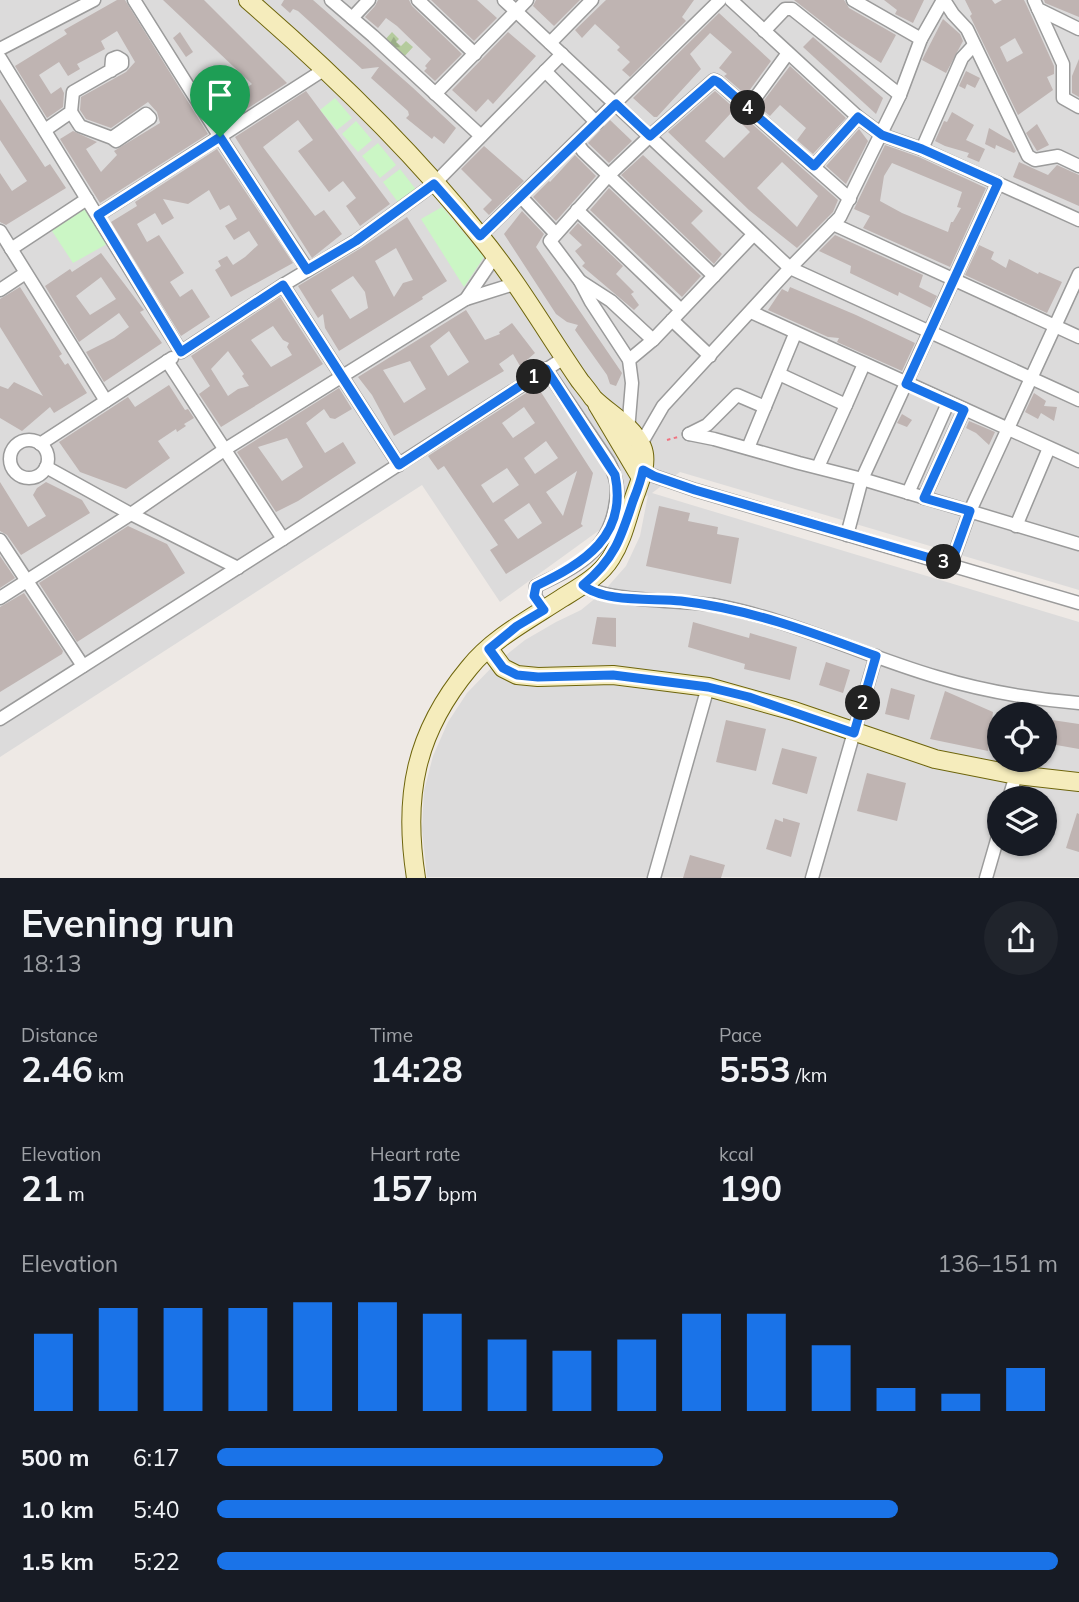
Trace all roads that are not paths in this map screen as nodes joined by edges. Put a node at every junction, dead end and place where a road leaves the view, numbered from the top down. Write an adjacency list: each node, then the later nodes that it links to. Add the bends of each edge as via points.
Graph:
1 (94, 0): 22 (street)
2 (134, 0): 43 (street)
3 (248, 0): 28 (street)
4 (332, 0): 16 (street)
5 (369, 0): 16 (street)
6 (418, 0): 25 (street)
7 (504, 0): 15 (street)
8 (527, 0): 15 (street)
9 (592, 0): 20 (street)
10 (720, 0): 33 (street)
11 (731, 0): 18 (street)
12 (853, 0): 19 (street)
13 (943, 0): 19 (street); 21 (street)
14 (1036, 5): 17 (street); 23 (street)
15 (516, 11): 20 (street); 25 (street)
16 (352, 18): 31 (street)
17 (1074, 27): 23 (street)
18 (764, 31): 24 (street); 32 (street, via 785,9 792,9)
19 (921, 39): 32 (street)
20 (550, 43): 26 (street)
21 (974, 45): 46 (street, via 962,58); 47 (street, via 1028,156 1035,160 1058,156)
22 (0, 49)
23 (1057, 49): 34 (street, via 1063,64 1063,99)
24 (788, 53): 35 (street); 37 (street)
25 (475, 54): 31 (street)
26 (562, 54): 30 (street); 33 (street)
27 (0, 58): 39 (street)
28 (325, 69): 43 (street); 51 (street)
29 (111, 71): 36 (street, via 73,92)
30 (545, 71): 38 (street); 41 (street)
31 (435, 94): 41 (street)
32 (900, 95): 40 (street)
33 (616, 104): 38 (street); 42 (street)
34 (1079, 107)
35 (748, 108): 42 (street, via 714,80); 48 (street)
36 (71, 112): 39 (street); 44 (street, via 80,126)
37 (858, 117): 40 (street); 48 (street)
38 (597, 123): 45 (street)
39 (45, 131): 53 (street)
40 (882, 135): 46 (street); 54 (street)
41 (481, 136): 51 (street)
42 (650, 136): 49 (street); 61 (street)
43 (220, 137): 56 (street); 66 (street)
44 (112, 138)
45 (577, 143): 49 (street); 52 (street)
46 (922, 149): 50 (street)
47 (1077, 162)
48 (814, 166): 54 (street)
49 (608, 176): 55 (street); 69 (street)
50 (998, 183): 57 (street); 70 (street)
51 (434, 184): 62 (street); 66 (street)
52 (521, 197): 60 (street); 62 (street)
53 (87, 199): 56 (street); 63 (street)
54 (850, 200): 58 (street)
55 (577, 210): 60 (street); 76 (street)
56 (98, 215): 84 (street)
57 (1079, 220)
58 (833, 224): 65 (street); 70 (street)
59 (0, 232): 63 (street)
60 (555, 233): 71 (street, via 551,243)
61 (753, 235): 65 (street); 69 (street)
62 (480, 236): 64 (street)
63 (11, 249): 67 (street)
64 (495, 256): 72 (street); 75 (street)
65 (790, 268): 77 (street); 80 (street)
66 (307, 270): 73 (street)
67 (24, 274): 74 (street); 96 (street)
68 (1079, 274): 79 (street)
69 (714, 276): 76 (street)
70 (954, 278): 79 (street); 80 (street)
71 (579, 281): 83 (street, via 611,301); 87 (street)
72 (514, 284): 75 (street); 86 (street)
73 (283, 285): 84 (street); 92 (street)
74 (0, 290)
75 (466, 299): 92 (street)
76 (681, 310): 78 (street)
77 (751, 312): 81 (street); 85 (street)
78 (672, 320): 83 (street); 85 (street)
79 (1055, 326): 82 (street); 93 (street)
80 (928, 333): 93 (street); 94 (street)
81 (795, 334): 89 (street); 91 (street)
82 (1079, 337)
83 (653, 340): 87 (street)
84 (181, 352): 88 (street)
85 (710, 356): 110 (street, via 663,406)
86 (564, 358): 90 (street); 102 (street)
87 (629, 360): 102 (street, via 632,383)
88 (167, 361): 96 (street); 107 (street)
89 (864, 364): 94 (street); 98 (street)
90 (546, 369): 111 (street); 131 (street, via 608,461 618,488 610,530 598,548 577,565 536,586 534,596)
91 (779, 374): 98 (street); 99 (street)
92 (342, 376): 107 (street); 111 (street)
93 (1031, 379): 95 (street); 101 (street)
94 (906, 384): 97 (street); 115 (street)
95 (1079, 400)
96 (106, 401): 104 (street)
97 (948, 403): 100 (street); 116 (street)
98 (846, 405): 113 (street)
99 (765, 407): 105 (street); 105 (street, via 737,395 690,435)
100 (964, 410): 101 (street); 117 (street)
101 (1007, 430): 106 (street); 118 (street)
102 (623, 435): 110 (street)
103 (0, 444): 108 (street)
104 (40, 444): 108 (street, via 24,441); 112 (street, via 46,450)
105 (748, 448): 113 (street)
106 (1049, 448): 109 (street); 120 (street)
107 (224, 450): 119 (street); 122 (street)
108 (12, 452): 114 (street)
109 (1079, 461)
110 (638, 463): 121 (street, via 654,476); 128 (street, via 623,534 611,559)
111 (399, 465): 122 (street)
112 (46, 467): 114 (street, via 41,474 26,478); 119 (street)
113 (818, 467): 115 (street)
114 (6, 471)
115 (862, 479): 116 (street); 121 (street)
116 (908, 493): 117 (street)
117 (924, 498): 118 (street)
118 (970, 511): 120 (street); 125 (street)
119 (131, 514): 126 (street); 127 (street)
120 (1016, 526): 124 (street)
121 (847, 536): 125 (street)
122 (283, 539): 126 (street)
123 (0, 540): 127 (street)
124 (1079, 544)
125 (951, 564): 130 (street)
126 (238, 568): 134 (street)
127 (27, 581): 129 (street); 134 (street)
128 (583, 585): 131 (street); 133 (street, via 608,596 711,605 759,615)
129 (0, 598)
130 (1079, 603)
131 (544, 610): 132 (street)
132 (489, 649): 135 (street, via 503,668 517,675 613,675); 143 (street, via 443,702 426,737 410,805)
133 (876, 656): 136 (street, via 988,690); 138 (street)
134 (83, 666): 137 (street)
135 (708, 687): 138 (street); 144 (street)
136 (1079, 702)
137 (0, 719)
138 (854, 733): 139 (street, via 935,759); 145 (street)
139 (1016, 775): 140 (street); 141 (street)
140 (1079, 782)
141 (1013, 786)
142 (992, 856): 146 (street)
143 (416, 877)
144 (654, 877)
145 (812, 877)
146 (986, 877)

